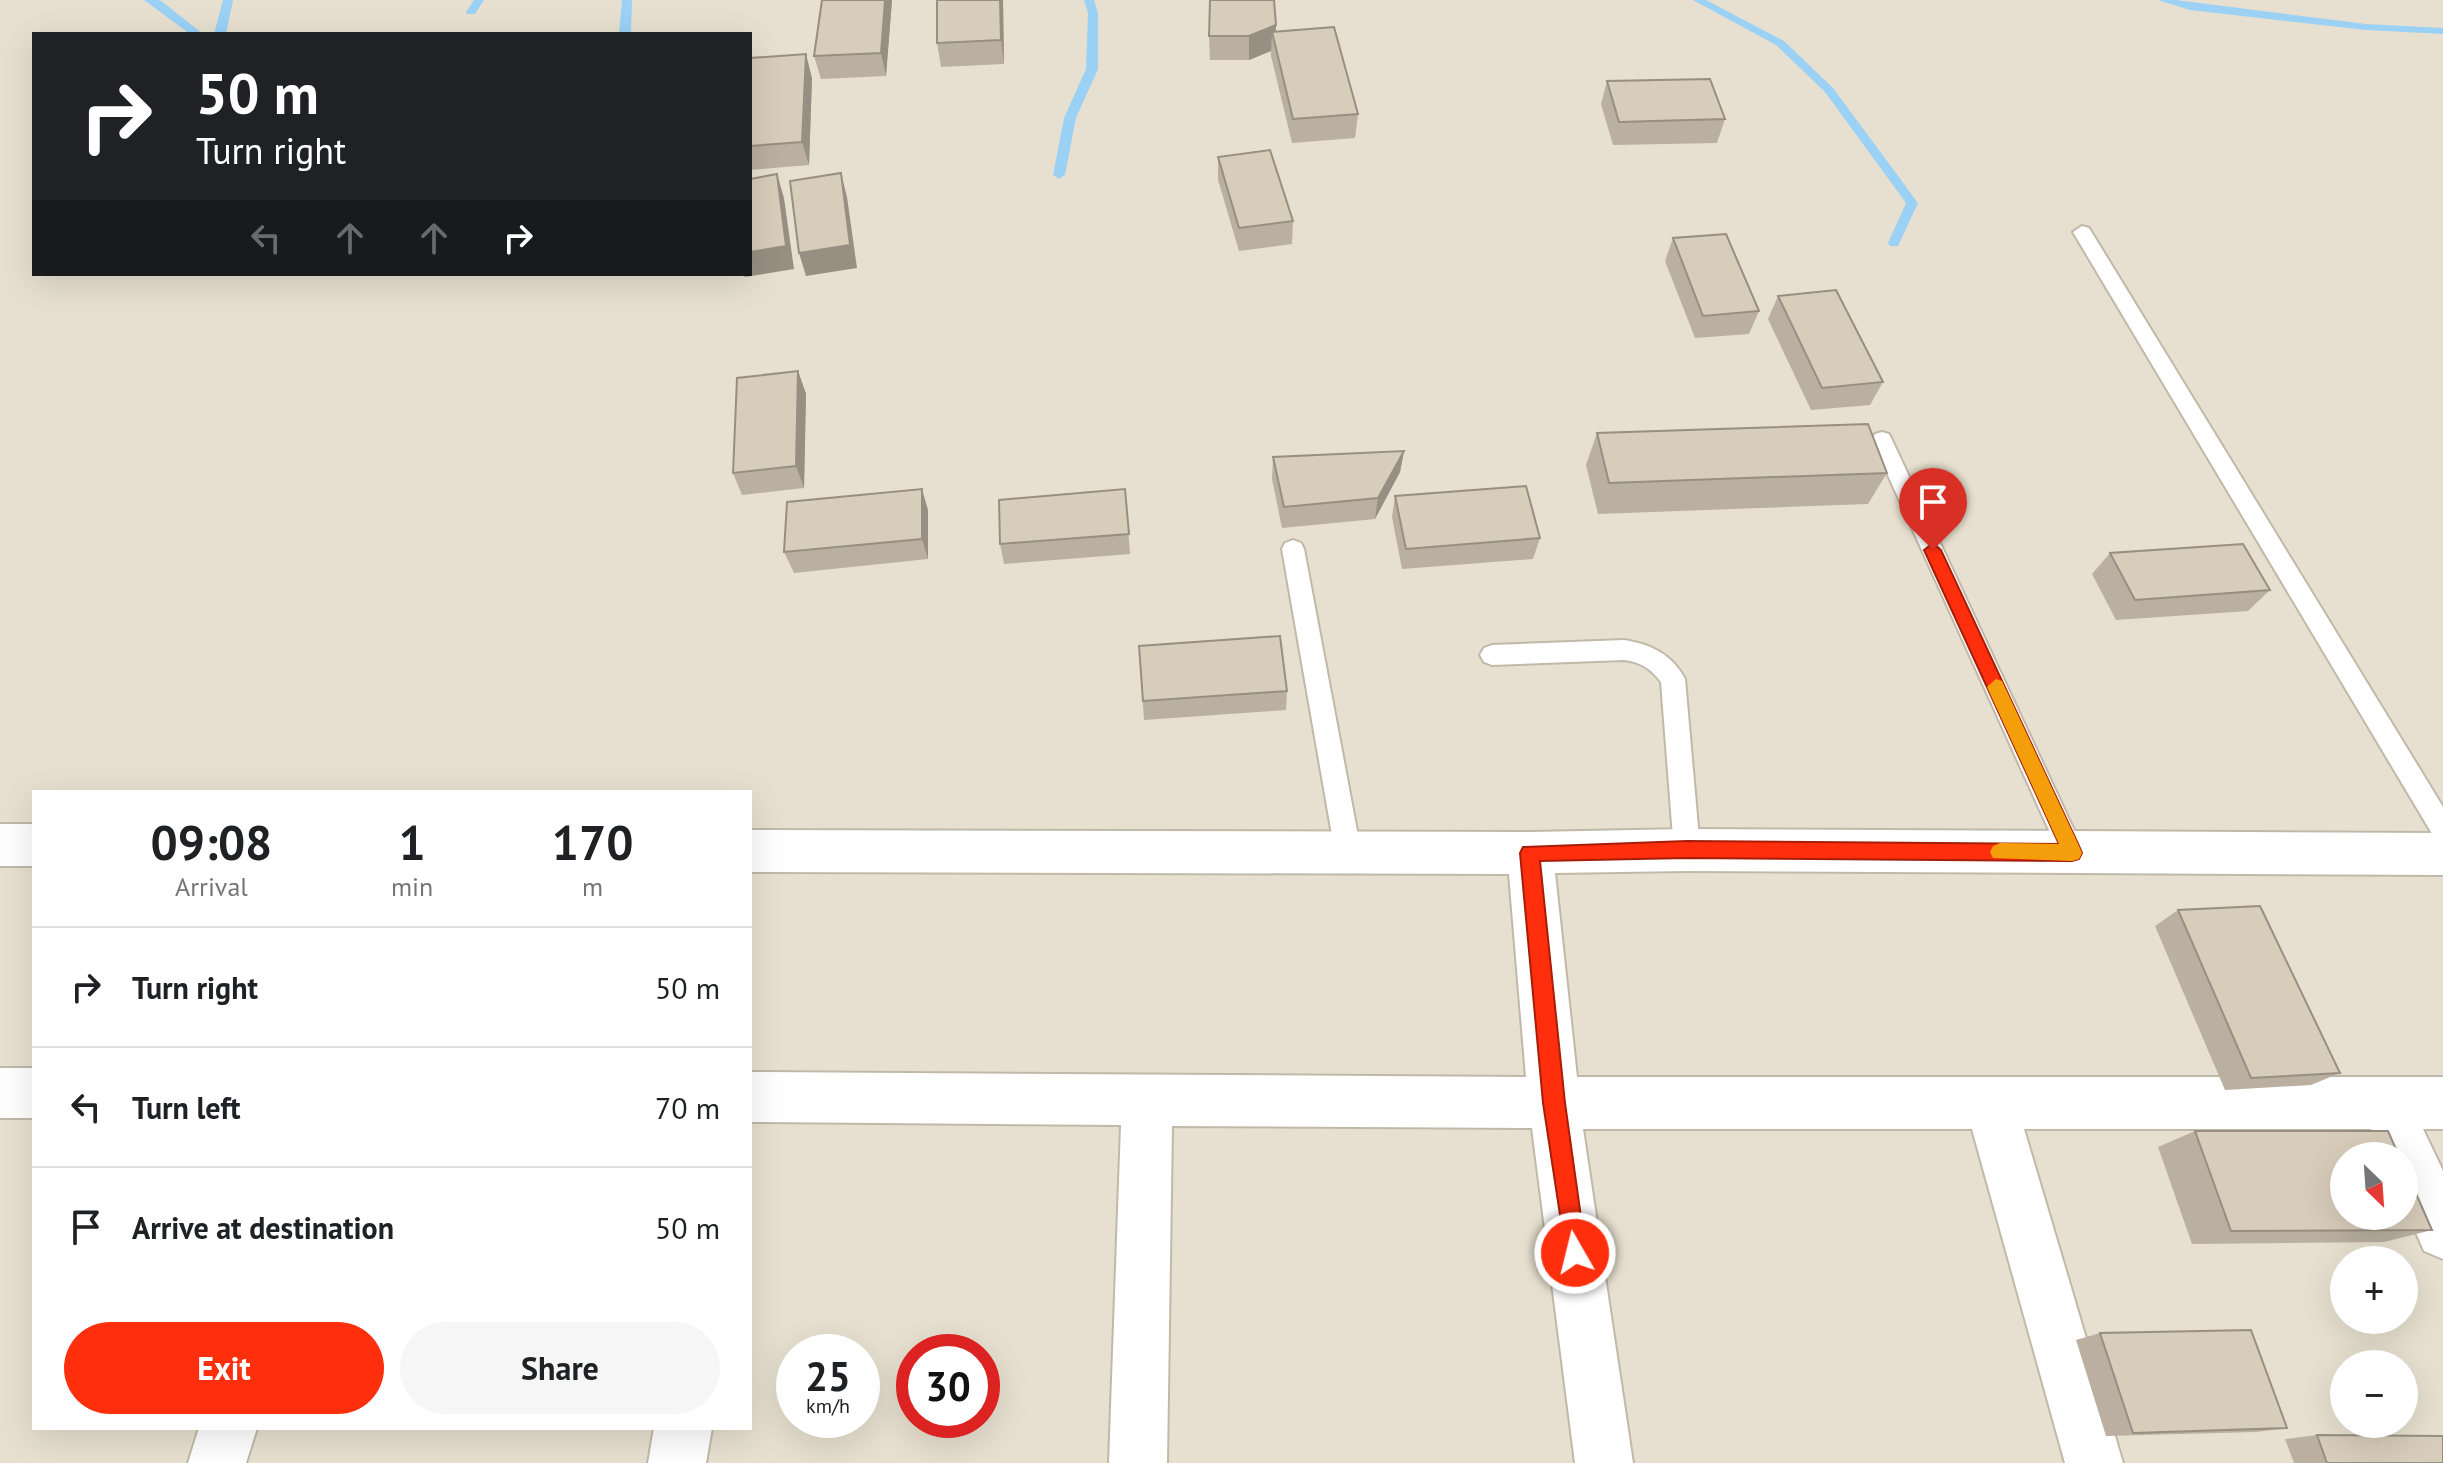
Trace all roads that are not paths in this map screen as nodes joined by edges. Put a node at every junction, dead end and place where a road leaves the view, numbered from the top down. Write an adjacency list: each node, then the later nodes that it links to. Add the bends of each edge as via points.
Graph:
1 (2082, 232): 5 (lane)
2 (1882, 440): 12 (lane)
3 (1293, 549): 10 (lane)
4 (1492, 655): 8 (lane, via 1624,650 1659,660 1673,679)
5 (2443, 829)
6 (0, 845): 7 (street)
7 (32, 845)
8 (1687, 850): 11 (street); 12 (street)
9 (752, 851): 10 (street)
10 (1348, 852): 11 (street)
11 (1530, 853): 19 (street)
12 (2072, 853): 13 (street)
13 (2443, 854)
14 (0, 1093): 15 (street)
15 (32, 1093)
16 (752, 1097): 17 (street)
17 (1147, 1101): 19 (street); 27 (street)
18 (2385, 1102): 20 (street); 21 (street); 22 (street)
19 (1554, 1103): 21 (street); 28 (street)
20 (2443, 1103)
21 (1991, 1104): 29 (street)
22 (2443, 1232)
23 (227, 1430): 25 (street)
24 (683, 1430): 26 (street)
25 (217, 1463)
26 (677, 1463)
27 (1138, 1463)
28 (1604, 1463)
29 (2094, 1463)

